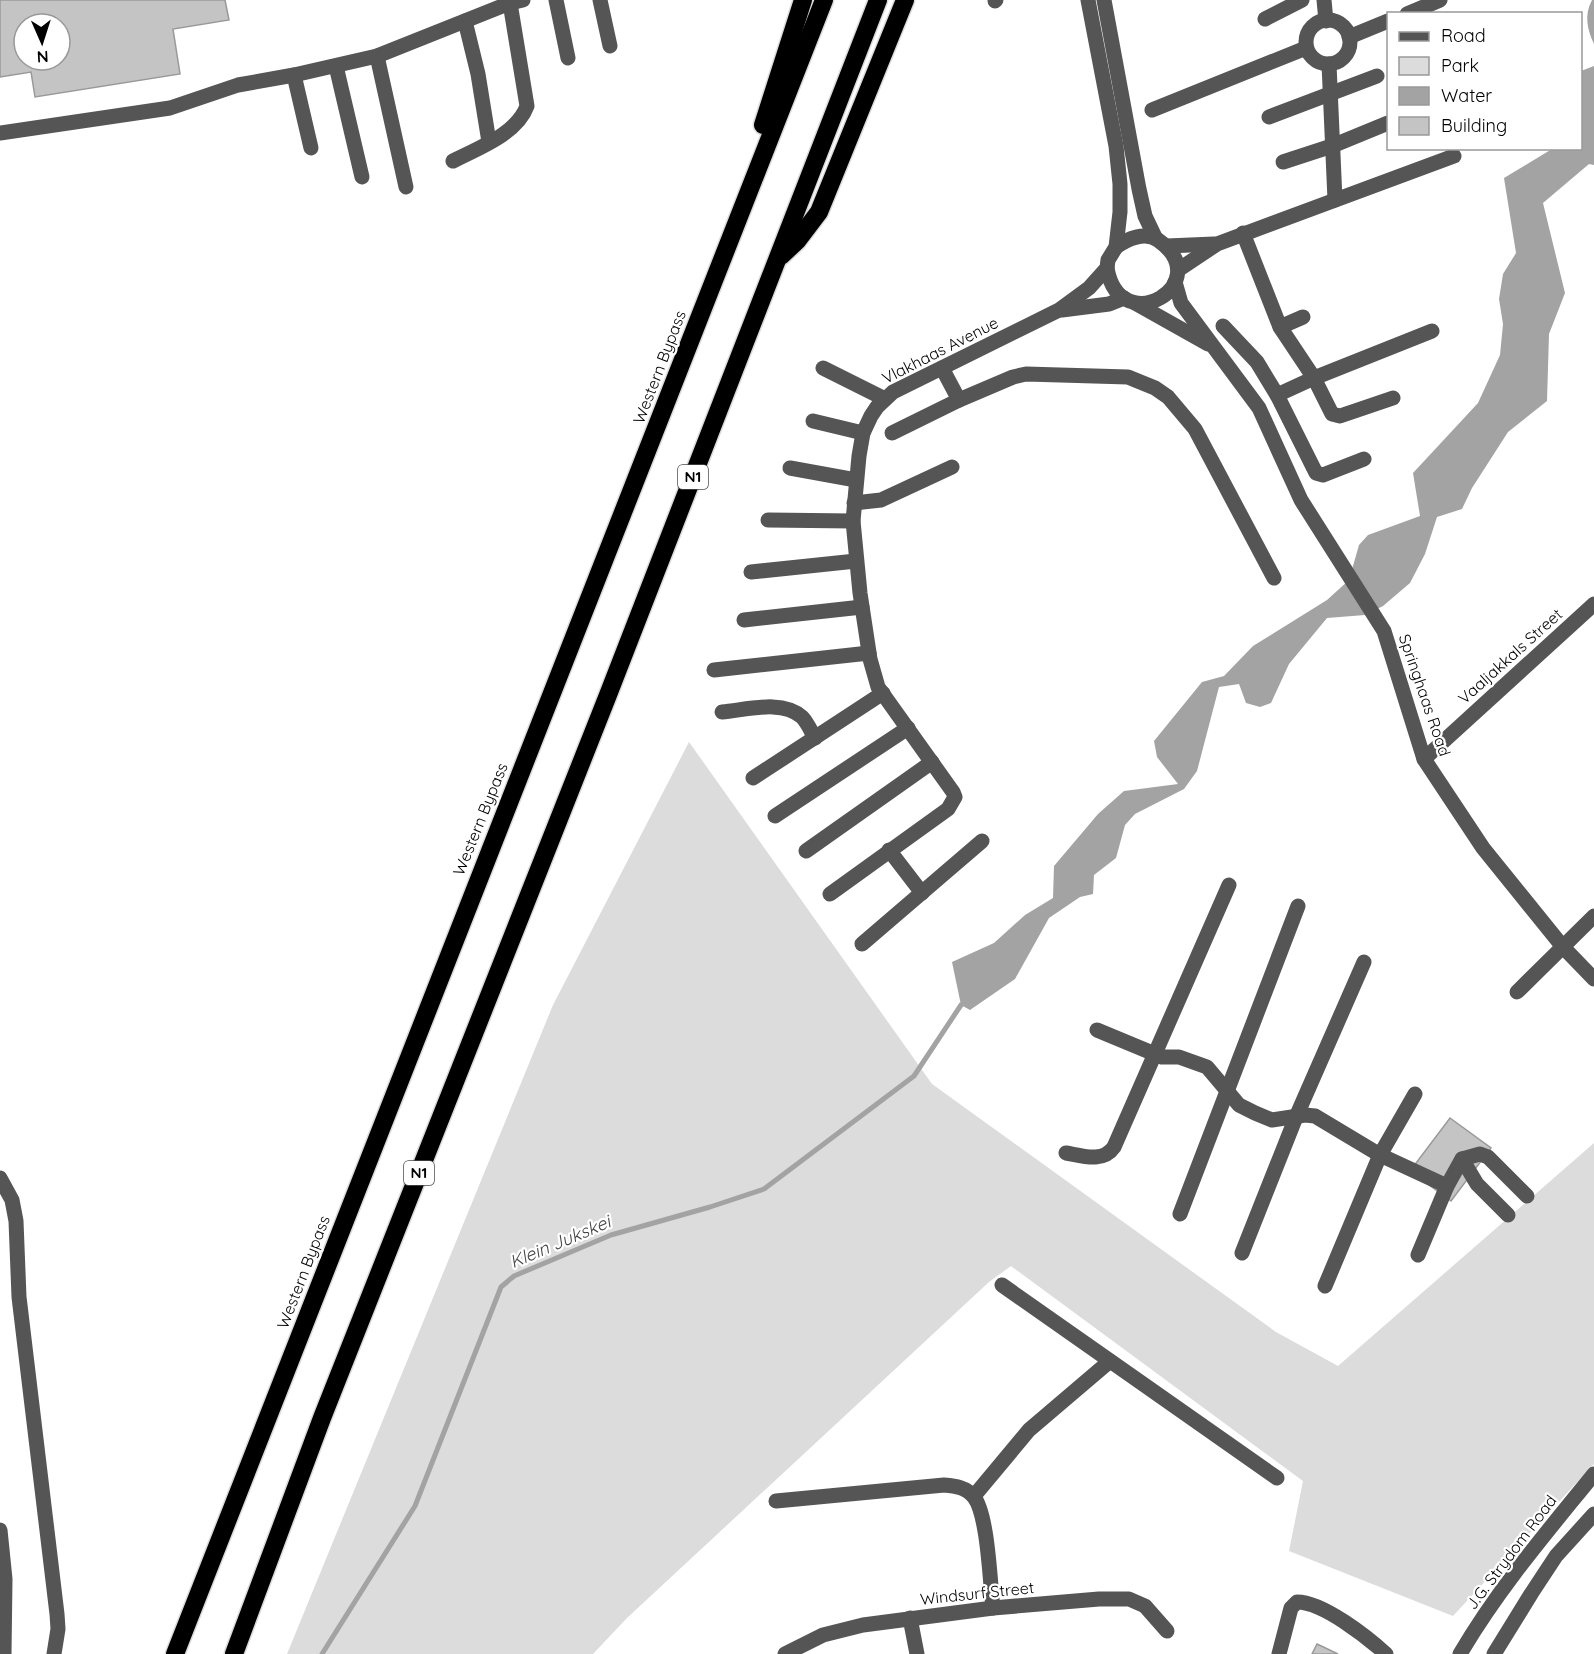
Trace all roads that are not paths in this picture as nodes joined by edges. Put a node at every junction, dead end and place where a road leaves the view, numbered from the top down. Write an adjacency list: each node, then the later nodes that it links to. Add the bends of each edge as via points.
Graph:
1 (556, 0): 22 (street)
2 (600, 0): 19 (street)
3 (803, 0): 48 (highway)
4 (824, 0): 48 (highway, Western Bypass)
5 (878, 0): 45 (highway, N1)
6 (905, 0): 45 (highway, via 819,212)
7 (1088, 0): 44 (street, Vlakhaas Avenue, via 1119,169)
8 (1104, 0): 42 (street, via 1138,189 1145,216)
9 (1302, 0): 14 (street)
10 (1324, 0): 16 (street)
11 (1440, 0): 13 (street)
12 (517, 2): 15 (street); 32 (street, via 528,103 514,125)
13 (1412, 12)
14 (1265, 19)
15 (465, 21): 21 (street); 32 (street)
16 (1326, 21): 18 (street, via 1340,24); 20 (street, via 1318,22 1308,33)
17 (1387, 22): 18 (street)
18 (1349, 37): 23 (street, via 1350,45 1343,58)
19 (610, 46)
20 (1306, 48): 23 (street, via 1315,60); 28 (street)
21 (377, 56): 24 (street); 39 (street)
22 (568, 58)
23 (1329, 64): 27 (street)
24 (336, 66): 25 (street); 38 (street)
25 (294, 75): 31 (street, via 238,85 170,108); 34 (street)
26 (1377, 76): 27 (street)
27 (1331, 92): 29 (street); 33 (street)
28 (1152, 110)
29 (1269, 117)
30 (1387, 123): 33 (street)
31 (0, 133)
32 (489, 142): 36 (street)
33 (1332, 146): 37 (street); 40 (street)
34 (311, 148)
35 (1454, 156): 40 (street)
36 (453, 161)
37 (1283, 162)
38 (362, 177)
39 (406, 187)
40 (1335, 200): 41 (street)
41 (1243, 233): 43 (street); 53 (street)
42 (1161, 242): 43 (street); 44 (street, via 1134,237); 47 (street, via 1176,257)
43 (1217, 244): 47 (street)
44 (1116, 247): 46 (street, Vlakhaas Avenue)
45 (777, 259): 133 (highway, N1, via 322,1418)
46 (1107, 268): 49 (street, via 1114,290); 50 (street, Vlakhaas Avenue, via 1089,288)
47 (1177, 276): 49 (street, via 1158,300); 55 (street, Springhaas Road, via 1181,303)
48 (711, 287): 132 (highway, Western Bypass)
49 (1129, 301): 50 (street); 55 (street)
50 (1059, 310): 57 (street, Vlakhaas Avenue)
51 (1303, 317): 53 (street)
52 (1223, 326): 59 (street, via 1257,362)
53 (1280, 327): 58 (street)
54 (1432, 331): 58 (street)
55 (1215, 349): 85 (street, Springhaas Road, via 1259,408 1301,500 1384,631)
56 (824, 368): 61 (street)
57 (942, 368): 61 (street, Vlakhaas Avenue); 62 (street)
58 (1314, 378): 59 (street); 60 (street, via 1335,416)
59 (1277, 395): 66 (street, via 1317,473 1323,475)
60 (1393, 398)
61 (885, 399): 64 (street, Vlakhaas Avenue)
62 (959, 400): 65 (street); 75 (street, via 1026,374 1128,377 1155,388 1168,397 1195,429)
63 (813, 421): 64 (street)
64 (863, 433): 69 (street, Vlakhaas Avenue)
65 (892, 433)
66 (1365, 459)
67 (951, 467): 70 (street, via 881,500)
68 (790, 468): 69 (street)
69 (856, 480): 70 (street, Vlakhaas Avenue)
70 (854, 503): 72 (street, Vlakhaas Avenue)
71 (768, 520): 72 (street)
72 (853, 521): 73 (street, Vlakhaas Avenue)
73 (856, 561): 74 (street); 77 (street, Vlakhaas Avenue)
74 (751, 572)
75 (1274, 578)
76 (1594, 604): 85 (street, Vaaljakkals Street)
77 (862, 607): 78 (street); 79 (street, Vlakhaas Avenue)
78 (744, 620)
79 (869, 653): 80 (street); 81 (street, Vlakhaas Avenue)
80 (714, 670)
81 (883, 693): 83 (street, Vlakhaas Avenue); 84 (street)
82 (722, 712): 84 (street, via 788,709 803,718)
83 (908, 728): 86 (street, Vlakhaas Avenue); 88 (street)
84 (814, 738): 87 (street)
85 (1424, 759): 98 (street, Springhaas Road, via 1483,848)
86 (932, 762): 90 (street, Vlakhaas Avenue, via 953,792 954,801); 91 (street)
87 (753, 778)
88 (775, 816)
89 (982, 842): 93 (street)
90 (889, 850): 93 (street); 94 (street)
91 (806, 851)
92 (1229, 885): 103 (street)
93 (922, 892): 97 (street)
94 (830, 894)
95 (1298, 906): 104 (street)
96 (1594, 916): 98 (street)
97 (862, 944)
98 (1563, 947): 100 (street, Springhaas Road); 101 (street)
99 (1364, 963): 106 (street)
100 (1594, 979)
101 (1517, 992)
102 (1097, 1030): 103 (street)
103 (1156, 1054): 104 (street, via 1207,1066); 107 (street, via 1110,1153 1094,1158)
104 (1228, 1091): 106 (street, via 1239,1105 1272,1120); 113 (street)
105 (1415, 1094): 108 (street)
106 (1296, 1117): 108 (street, via 1315,1116); 115 (street)
107 (1066, 1153)
108 (1380, 1155): 111 (street); 118 (street)
109 (1462, 1159): 111 (street); 112 (street, via 1480,1154 1488,1157); 114 (street, via 1477,1184)
110 (0, 1178): 131 (street, via 12,1200 16,1221 20,1297 57,1614)
111 (1447, 1186): 116 (street)
112 (1527, 1196)
113 (1180, 1214)
114 (1508, 1215)
115 (1242, 1253)
116 (1418, 1255)
117 (1002, 1285): 119 (street)
118 (1324, 1286)
119 (1110, 1361): 121 (street); 122 (street, via 1029,1430)
120 (1594, 1474): 138 (street, J.G. Strydom Road, via 1492,1604)
121 (1277, 1479)
122 (974, 1496): 123 (street, via 957,1486 944,1485); 127 (street, via 983,1519)
123 (776, 1501)
124 (1594, 1514): 139 (street, via 1557,1556)
125 (0, 1530): 126 (street)
126 (3, 1578): 130 (street)
127 (993, 1608): 128 (street, Windsurf Street); 129 (street, Windsurf Street, via 1129,1599 1145,1606)
128 (910, 1618): 134 (street, Windsurf Street, via 823,1635); 135 (street)
129 (1167, 1631)
130 (4, 1654)
131 (54, 1654)
132 (175, 1654)
133 (234, 1654)
134 (785, 1654)
135 (917, 1654)
136 (1279, 1654): 137 (street, via 1291,1608 1297,1602 1307,1602 1360,1631)
137 (1386, 1654)
138 (1460, 1654)
139 (1494, 1654)

